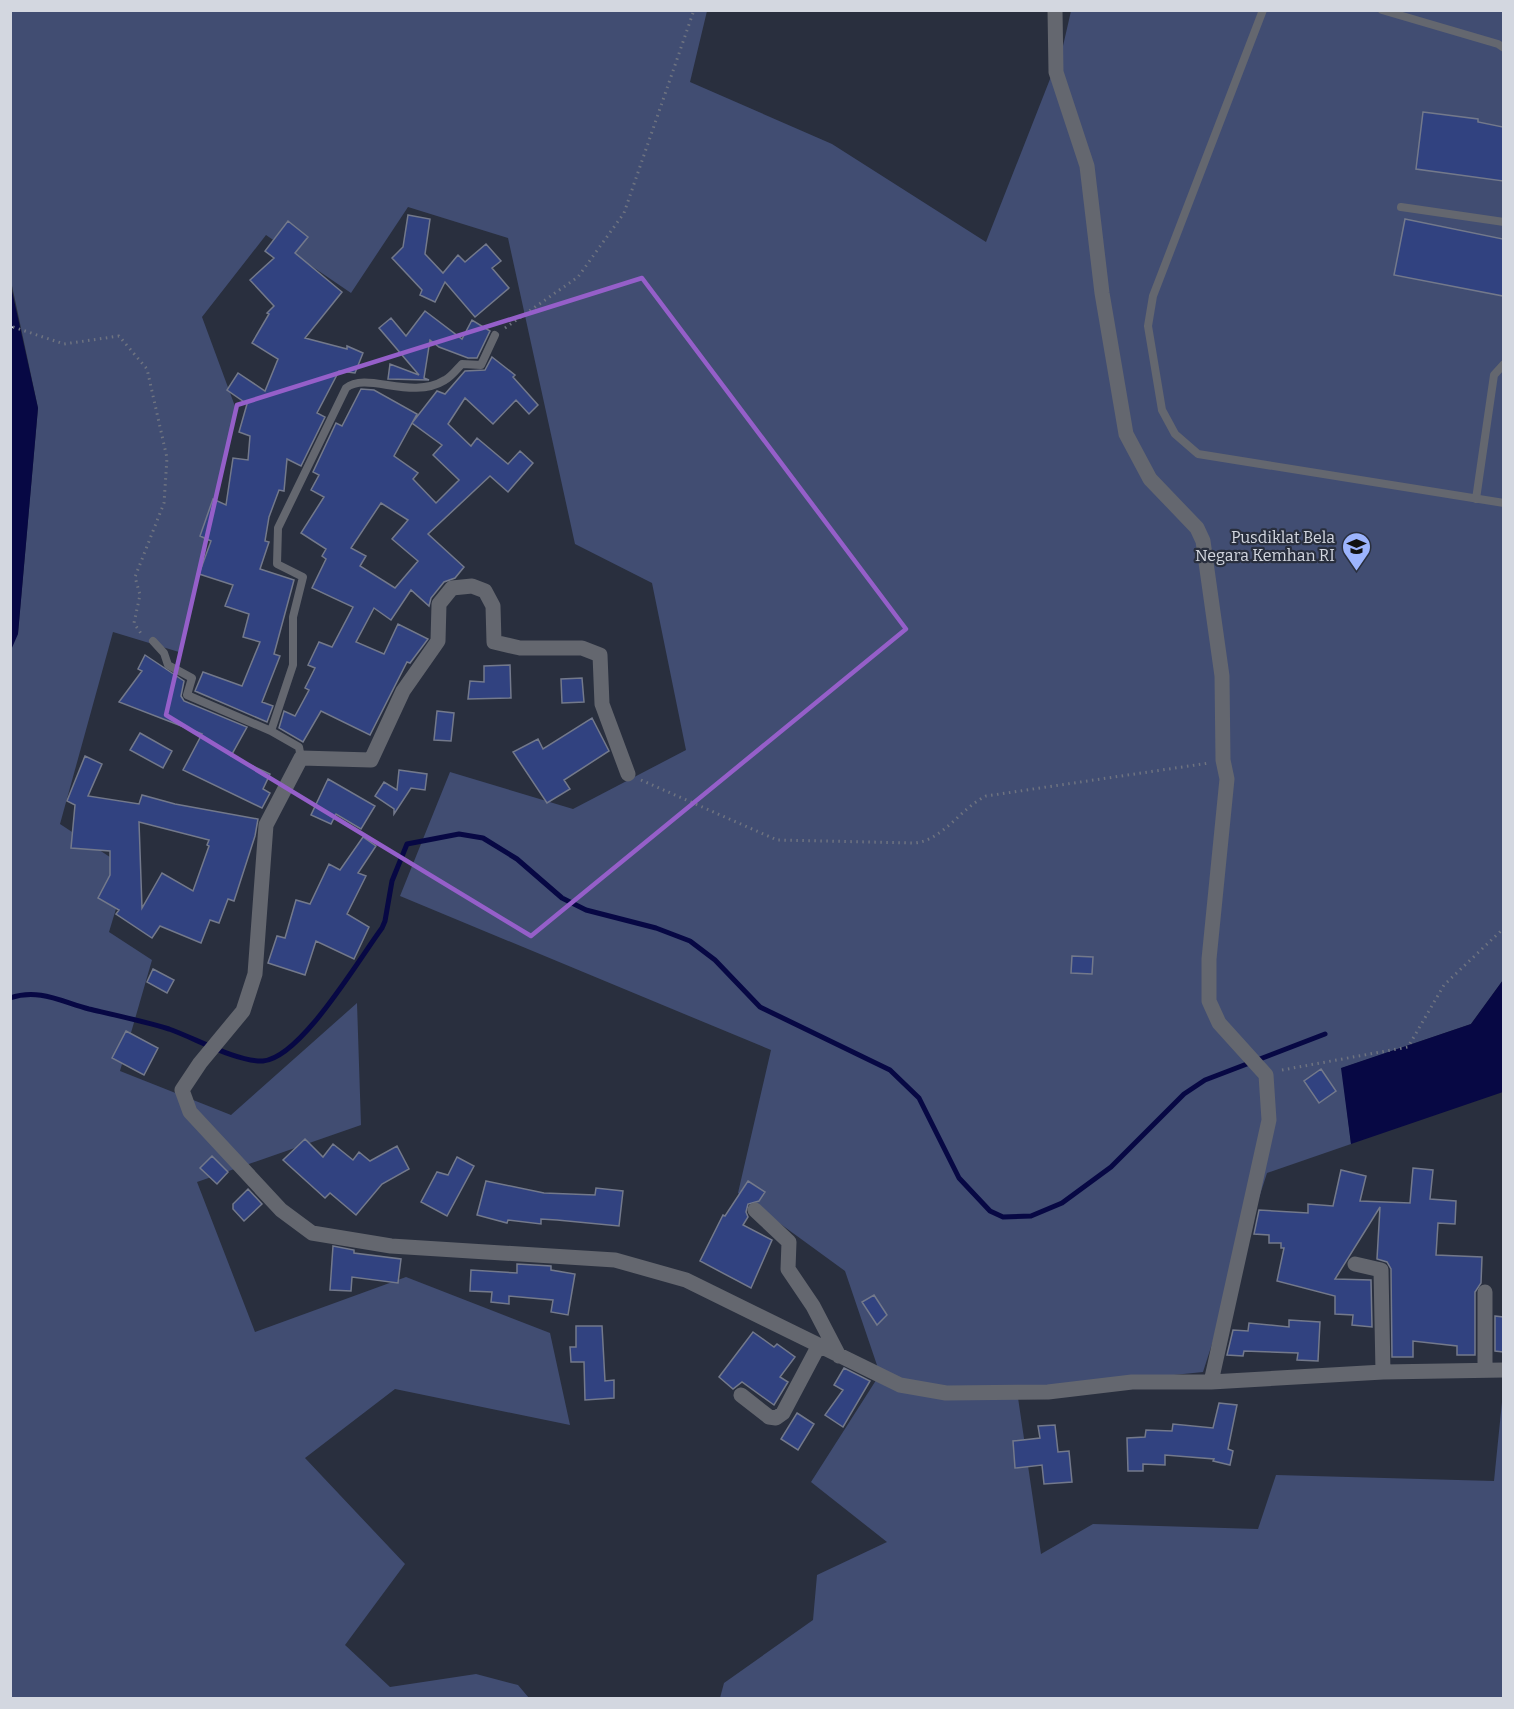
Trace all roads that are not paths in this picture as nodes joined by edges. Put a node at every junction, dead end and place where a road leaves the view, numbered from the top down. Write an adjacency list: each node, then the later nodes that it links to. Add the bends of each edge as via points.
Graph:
1 (1055, 10): 23 (street, via 1056,72 1087,166 1102,293 1126,434 1150,479 1197,528 1203,541 1222,676 1223,760 1227,779 1209,958 1209,1001 1220,1023 1266,1075 1269,1120)
2 (1263, 10): 9 (lane, via 1153,296 1148,326 1162,410 1175,434 1198,454)
3 (1382, 10): 4 (lane)
4 (1503, 48)
5 (1401, 207): 6 (lane)
6 (1503, 222)
7 (495, 335): 12 (lane, via 481,365 462,364 446,380 430,386 417,390 362,382 346,388 278,528 277,564 303,577 293,617 293,665)
8 (1503, 364): 9 (lane, via 1494,375)
9 (1476, 499): 10 (lane)
10 (1503, 503)
11 (153, 641): 12 (lane, via 168,665 192,678 186,695)
12 (271, 731): 13 (lane, via 299,747)
13 (301, 758): 14 (street, via 371,760 404,692 438,641 439,604 452,588 472,586 485,591 493,606 494,642 520,648 582,648 600,656 602,704); 18 (street, via 266,825 255,974 243,1011 182,1090 190,1112 281,1210 312,1233 391,1246 615,1260 686,1280)
14 (628, 774)
15 (756, 1210): 19 (street, via 789,1242 788,1269 813,1306)
16 (1356, 1264): 22 (street, via 1381,1270)
17 (1485, 1292): 20 (street)
18 (818, 1347): 19 (street); 24 (street, via 783,1413 776,1418 769,1417)
19 (838, 1356): 23 (street, via 900,1385 946,1393 1048,1392 1132,1382)
20 (1485, 1370): 21 (street); 22 (street)
21 (1503, 1370)
22 (1383, 1372): 23 (street)
23 (1211, 1382)
24 (741, 1395)

